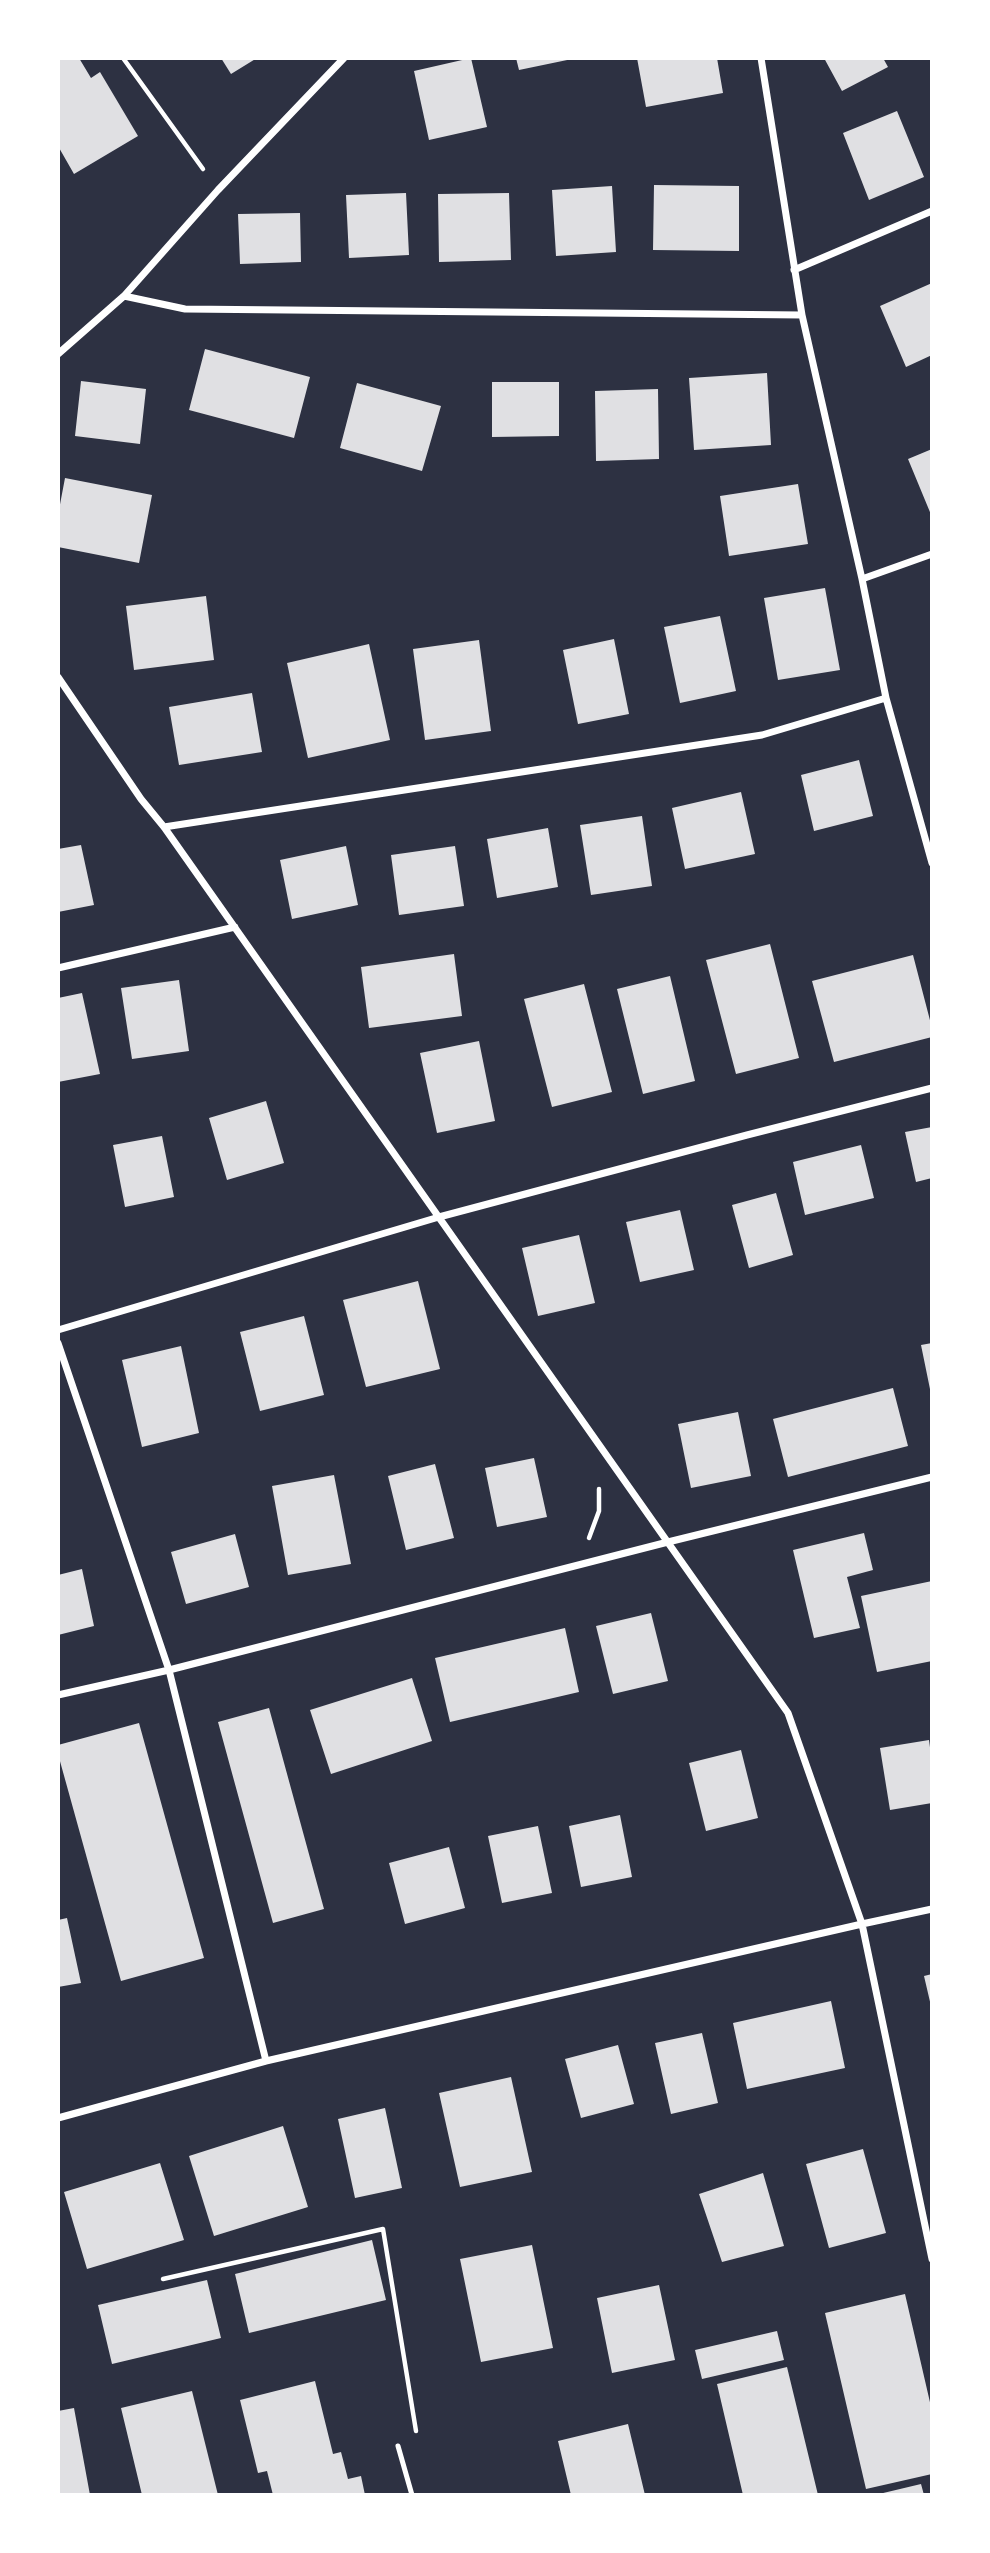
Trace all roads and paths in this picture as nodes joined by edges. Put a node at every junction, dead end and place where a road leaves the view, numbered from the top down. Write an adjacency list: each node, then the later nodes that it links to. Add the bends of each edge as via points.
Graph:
1 (123, 58): 4 (path)
2 (344, 58): 4 (street)
3 (761, 58): 6 (street)
4 (218, 190): 7 (street)
5 (932, 211): 6 (street)
6 (794, 270): 8 (street)
7 (124, 296): 8 (street, via 184,309); 9 (street)
8 (802, 315): 11 (street)
9 (58, 354)
10 (932, 554): 11 (street)
11 (862, 579): 13 (street)
12 (58, 677): 14 (street)
13 (886, 698): 14 (street, via 762,736); 15 (street)
14 (164, 827): 16 (street)
15 (932, 863)
16 (235, 928): 17 (street); 19 (street)
17 (58, 968)
18 (932, 1088): 19 (street)
19 (439, 1217): 20 (street); 22 (street)
20 (58, 1330)
21 (58, 1343): 26 (street)
22 (600, 1446): 24 (street); 25 (path, via 599,1511)
23 (932, 1477): 24 (street)
24 (668, 1542): 25 (street); 29 (street, via 788,1713)
25 (579, 1565): 26 (street)
26 (169, 1670): 27 (street); 30 (street)
27 (58, 1695)
28 (932, 1909): 29 (street)
29 (862, 1924): 30 (street); 32 (street)
30 (266, 2061): 31 (street)
31 (58, 2118)
32 (932, 2259)
33 (163, 2279): 34 (path, via 383,2229 416,2434)
34 (398, 2446): 35 (lane)
35 (412, 2495)

